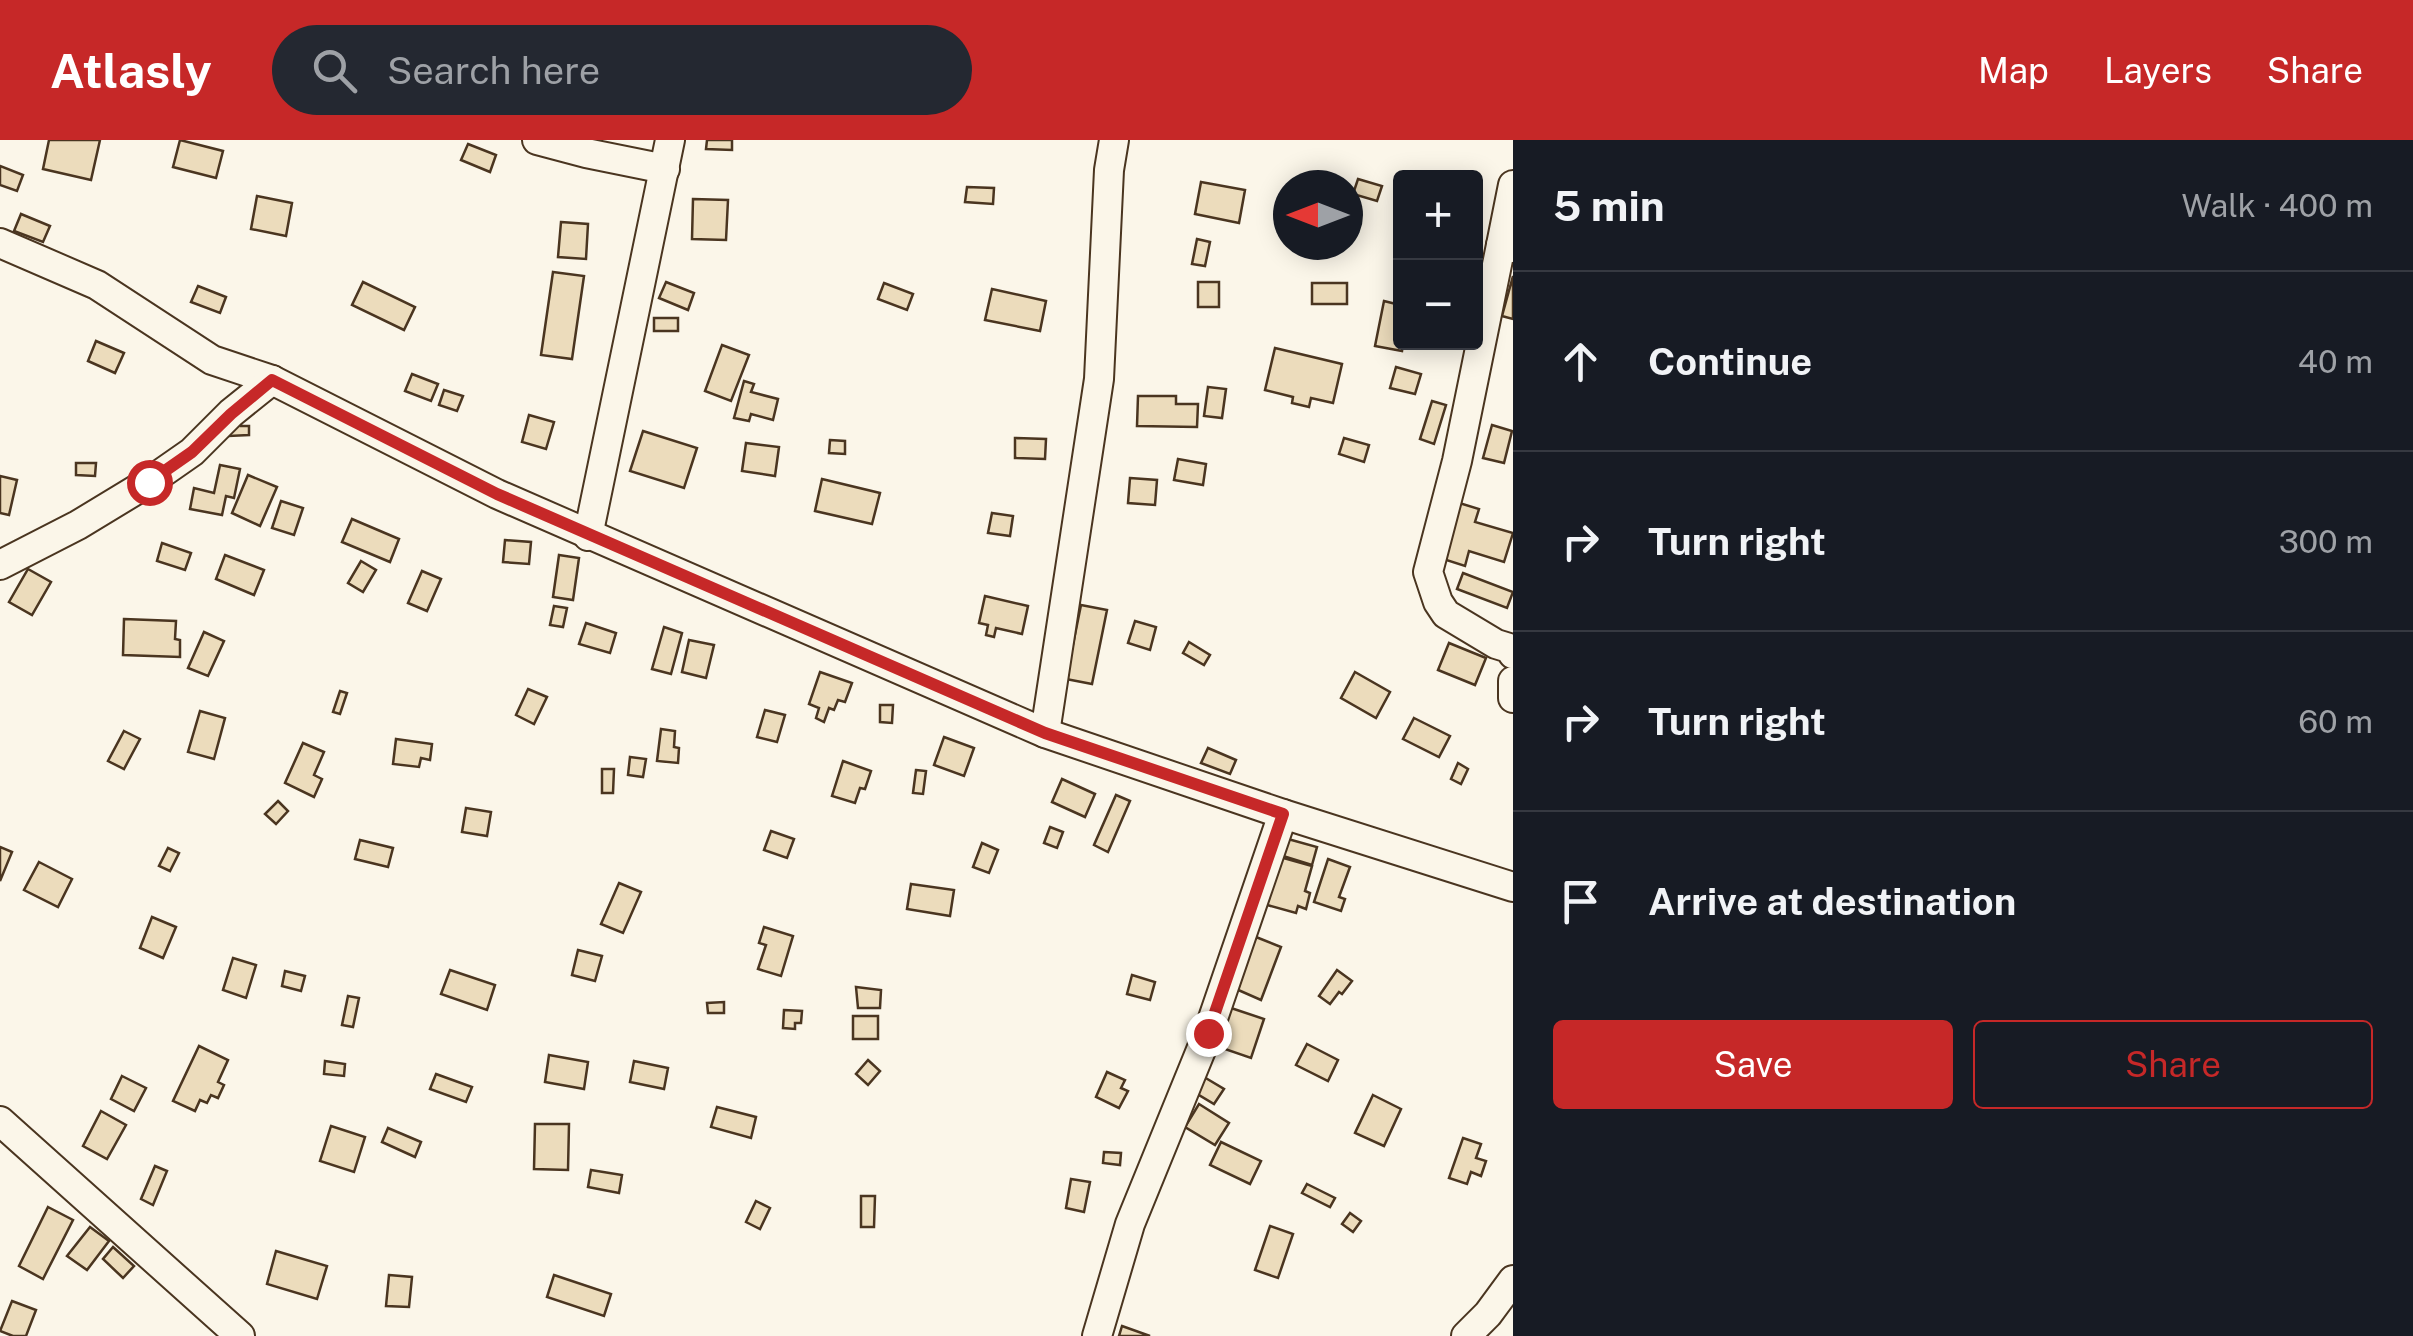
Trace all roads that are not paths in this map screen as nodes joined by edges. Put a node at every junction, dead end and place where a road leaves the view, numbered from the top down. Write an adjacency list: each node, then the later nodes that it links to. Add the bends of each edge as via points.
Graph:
1 (537, 140): 4 (street)
2 (670, 140): 4 (street)
3 (1114, 140): 14 (street, via 1099,379)
4 (665, 169): 9 (street)
5 (1513, 185): 7 (street)
6 (0, 243): 8 (street, via 97,285 212,360)
7 (1507, 246): 11 (street, via 1428,572 1446,614)
8 (272, 380): 9 (street); 10 (street, via 178,462)
9 (588, 536): 14 (street)
10 (0, 565)
11 (1513, 654)
12 (1513, 681): 13 (street)
13 (1513, 698)
14 (1045, 733): 15 (street)
15 (1283, 814): 16 (street); 20 (street, via 1208,1033 1130,1224)
16 (1513, 887)
17 (0, 1121): 19 (street)
18 (1513, 1280): 21 (street)
19 (240, 1336)
20 (1097, 1336)
21 (1466, 1336)

